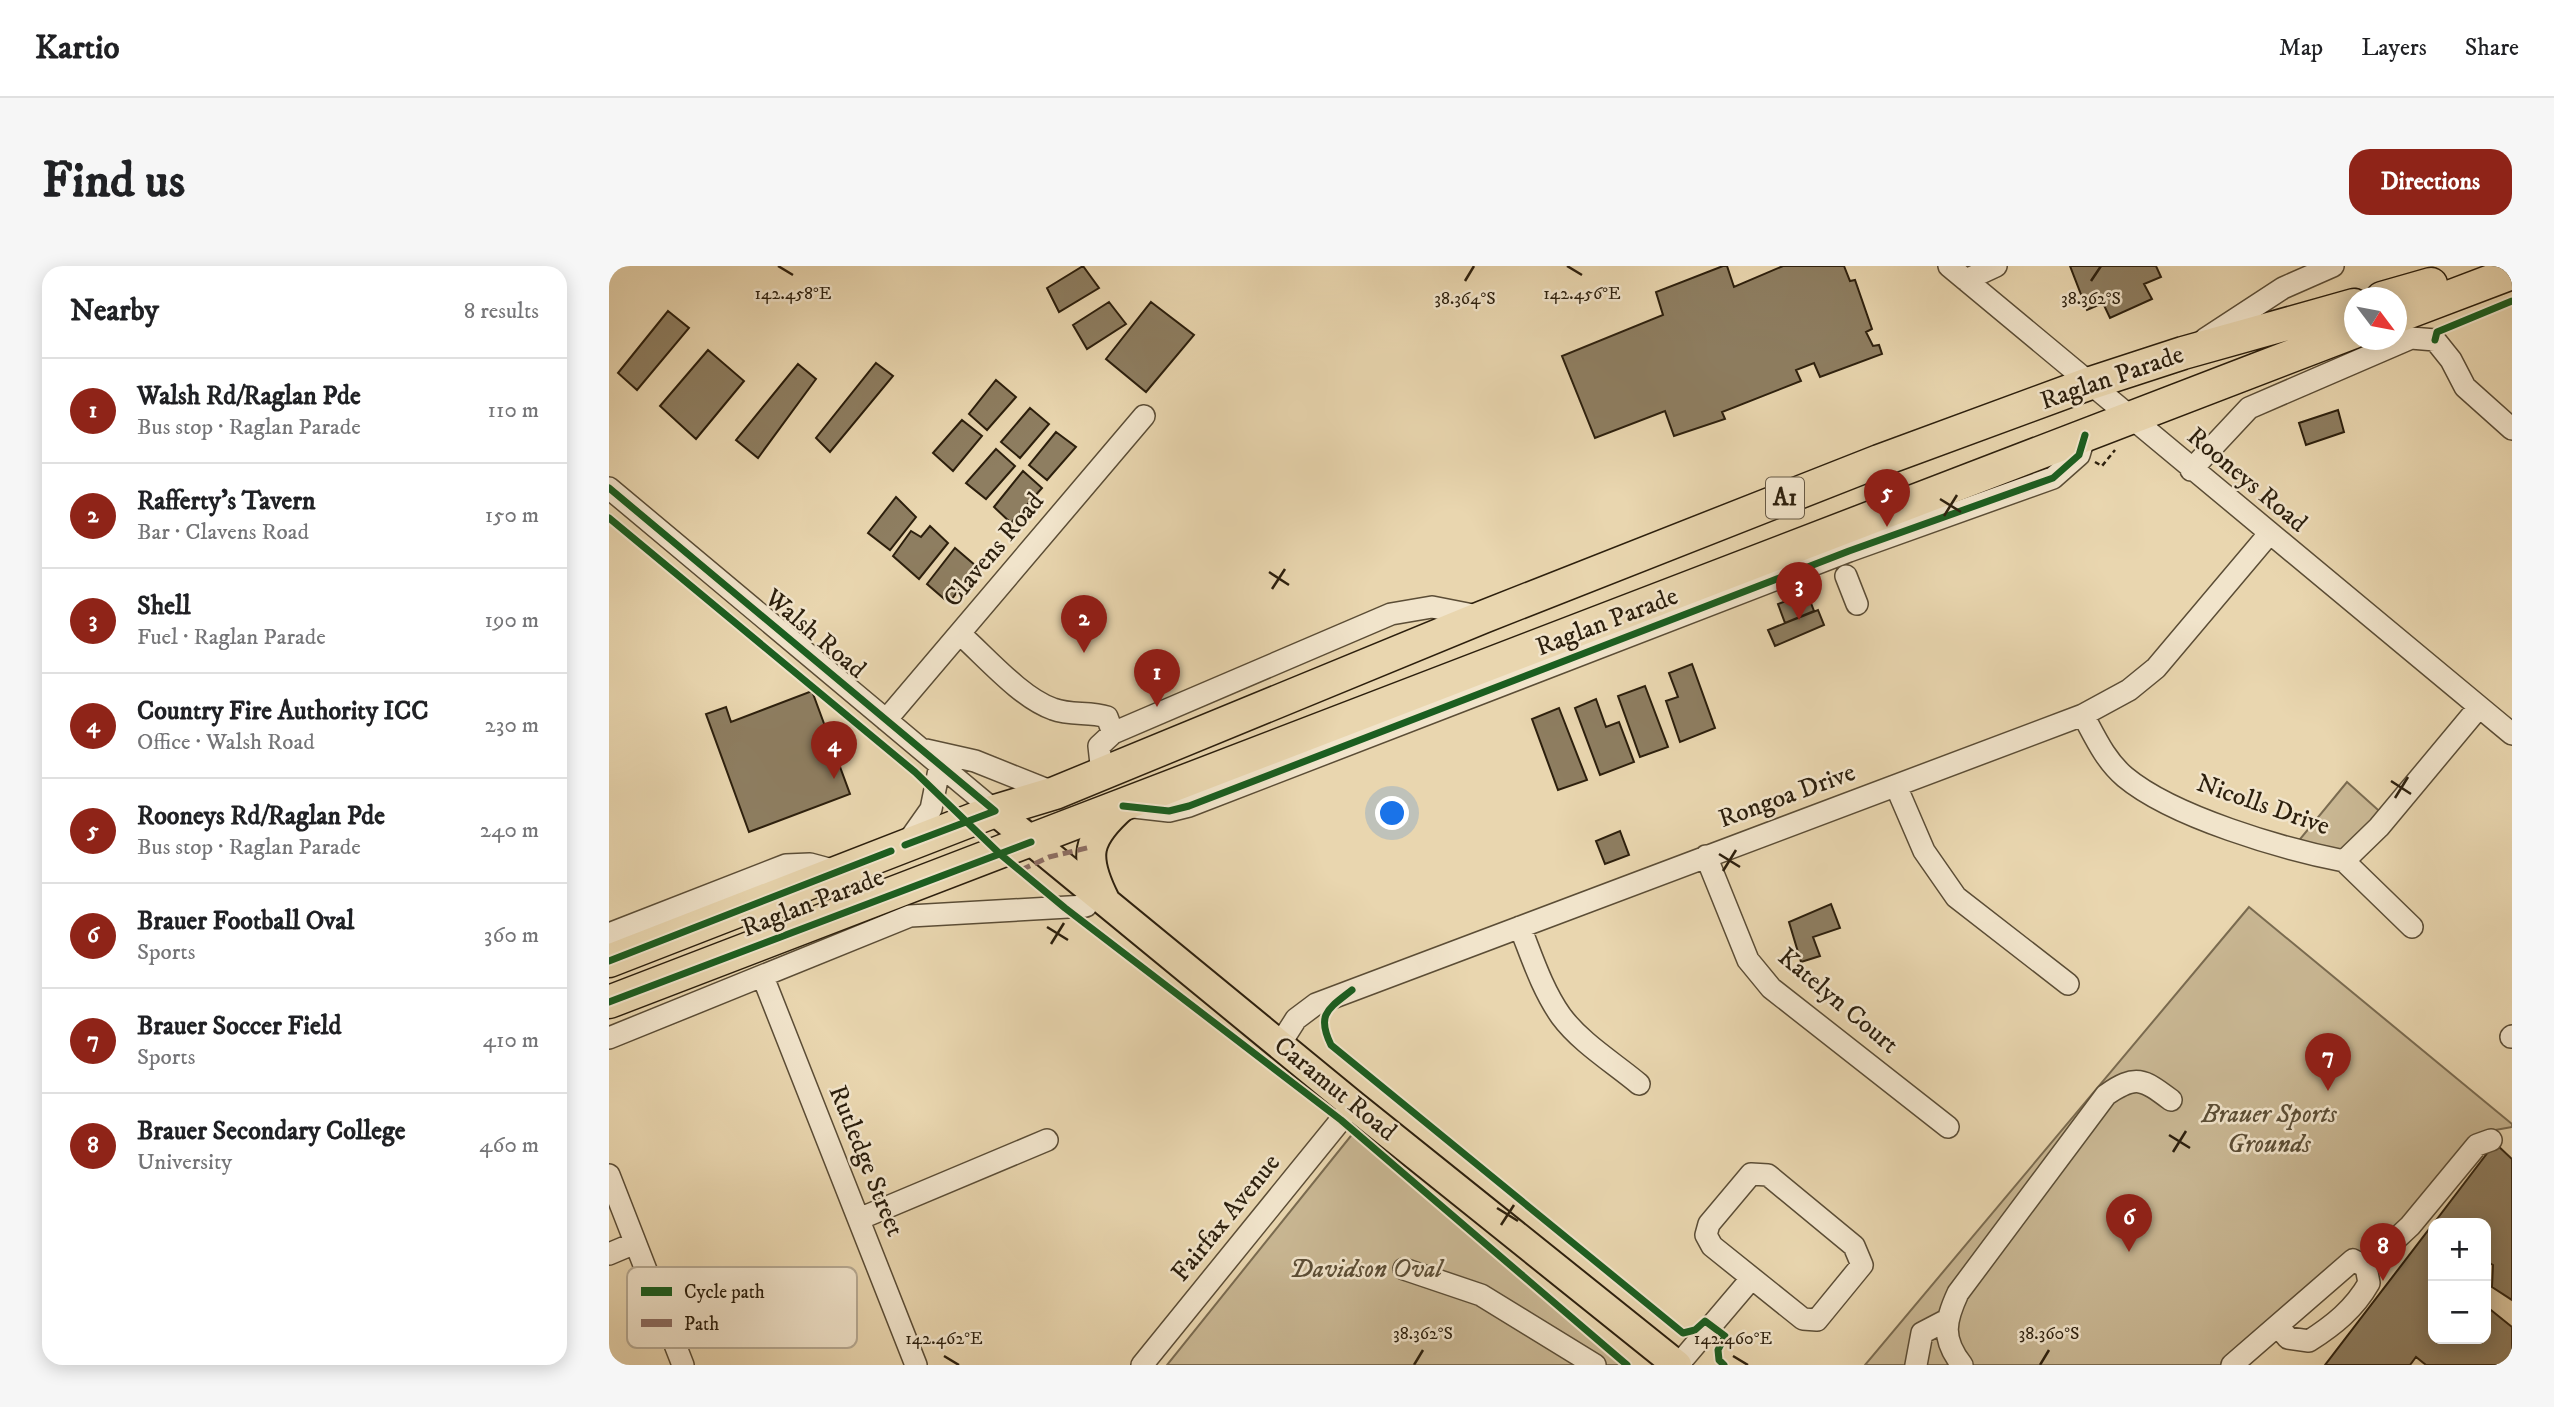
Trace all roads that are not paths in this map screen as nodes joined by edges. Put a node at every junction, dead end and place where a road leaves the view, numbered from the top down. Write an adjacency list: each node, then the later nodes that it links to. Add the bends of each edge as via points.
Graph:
1 (1949, 266): 6 (street, Rooneys Road)
2 (1996, 266): 6 (street)
3 (2333, 266): 11 (street, via 2283,288)
4 (2494, 266): 7 (highway)
5 (2512, 273): 9 (highway)
6 (1966, 280): 12 (street, Rooneys Road)
7 (2407, 291)
8 (2344, 308): 11 (highway, Raglan Parade / A1)
9 (2407, 313)
10 (2344, 336): 14 (highway, Raglan Parade / A1)
11 (2183, 353): 12 (highway, Raglan Parade / A1)
12 (2088, 384): 14 (street, Rooneys Road); 21 (highway, Raglan Parade / A1)
13 (1144, 416): 22 (street, Clavens Road)
14 (2128, 417): 16 (street, Rooneys Road); 33 (highway, Raglan Parade / A1)
15 (2512, 429): 16 (street, via 2465,387 2435,340 2411,338 2249,408)
16 (2191, 470): 18 (street, Rooneys Road)
17 (609, 488): 25 (street, Walsh Road)
18 (2269, 534): 23 (street, Rooneys Road); 24 (street, Rongoa Drive, via 2156,668 2129,690)
19 (1846, 576): 20 (street)
20 (1857, 604)
21 (1483, 617): 26 (street, via 1432,607 1399,611); 30 (highway, Raglan Parade / A1)
22 (960, 634): 25 (street, Clavens Road); 26 (street, via 1036,702 1067,713 1107,717)
23 (2479, 706): 27 (street, Rooneys Road); 38 (street, Nicolls Drive, via 2379,827)
24 (2083, 715): 31 (street, Rongoa Drive); 38 (street, Nicolls Drive, via 2104,755 2125,777 2154,795 2213,823 2295,852)
25 (886, 720): 28 (street, Walsh Road)
26 (1113, 733): 30 (street, via 1099,746)
27 (2512, 734)
28 (920, 749): 29 (street, Walsh Road); 32 (street, via 975,761)
29 (940, 765): 34 (street, Walsh Road); 36 (street, via 931,809 921,827)
30 (1102, 772): 32 (highway, Raglan Parade / A1)
31 (1896, 786): 37 (street, Rongoa Drive); 47 (street, via 1924,850 1956,897)
32 (1055, 793): 34 (highway, Raglan Parade / A1)
33 (1123, 806): 35 (highway, Raglan Parade / A1); 41 (main road, via 1099,830 1090,855)
34 (995, 811): 35 (main road, Caramut Road); 36 (highway, Raglan Parade / A1)
35 (1031, 842): 40 (highway, Raglan Parade / A1); 41 (main road, Caramut Road)
36 (898, 848): 39 (highway, Raglan Parade / A1); 40 (highway)
37 (1706, 856): 42 (street, Rongoa Drive); 54 (street, Katelyn Court, via 1748,960 1771,988)
38 (2344, 861): 43 (street)
39 (837, 871): 44 (street, Raglan Parade, via 810,864 786,865); 45 (highway, Raglan Parade / A1)
40 (914, 902): 41 (street, Raglan Parade); 46 (street, Raglan Parade); 48 (highway, Raglan Parade / A1)
41 (1096, 904): 50 (main road, Caramut Road)
42 (1520, 927): 50 (street, Rongoa Drive, via 1315,1004 1296,1019); 51 (street, via 1562,1017)
43 (2412, 927)
44 (609, 934)
45 (609, 961)
46 (763, 977): 49 (street, Raglan Parade); 58 (street, Rutledge Street)
47 (2068, 984)
48 (609, 1002)
49 (609, 1038)
50 (1280, 1044): 53 (main road, Caramut Road)
51 (1639, 1084)
52 (2171, 1100): 65 (street, via 2146,1081 2125,1082 2106,1095 1958,1293)
53 (1353, 1105): 70 (street, Fairfax Avenue); 72 (main road, Caramut Road)
54 (1948, 1127)
55 (1047, 1140): 58 (street)
56 (2491, 1140): 62 (street, via 2477,1145 2410,1226)
57 (609, 1175): 59 (street)
58 (859, 1219): 69 (street, Rutledge Street)
59 (635, 1243): 60 (street); 61 (street)
60 (609, 1254)
61 (644, 1267)
62 (2366, 1267): 66 (street, via 2353,1260); 66 (street, via 2369,1283 2358,1303 2334,1325 2309,1341 2288,1338)
63 (1404, 1269): 71 (street, via 1482,1295)
64 (1751, 1279): 64 (street, via 1803,1319 1817,1320 1862,1265 1854,1246 1768,1175 1751,1174 1709,1224 1706,1235 1712,1247); 72 (street)
65 (1945, 1321): 73 (street, via 1922,1333); 74 (street, via 1953,1353)
66 (2278, 1326): 75 (street)
67 (676, 1348): 68 (street)
68 (683, 1365)
69 (916, 1365)
70 (1142, 1365)
71 (1595, 1365)
72 (1677, 1365)
73 (1916, 1365)
74 (1962, 1365)
75 (2232, 1365)

